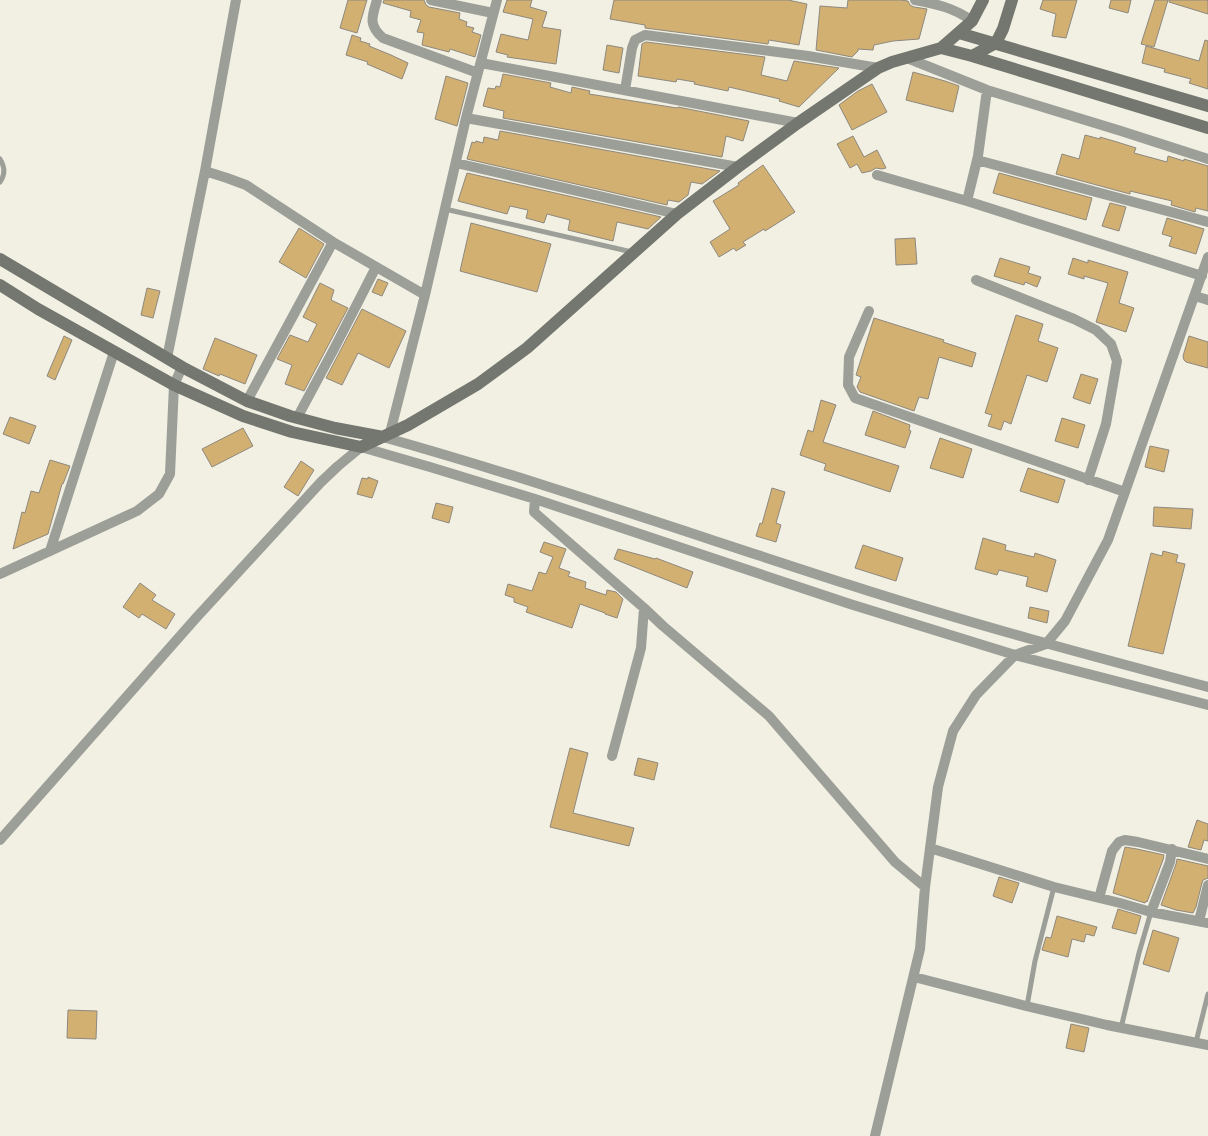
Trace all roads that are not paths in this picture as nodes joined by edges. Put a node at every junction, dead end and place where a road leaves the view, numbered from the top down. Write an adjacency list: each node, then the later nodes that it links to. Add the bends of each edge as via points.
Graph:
1 (236, 0): 28 (street)
2 (377, 0): 15 (street, via 373,28 383,38)
3 (431, 0): 8 (street)
4 (496, 0): 8 (street)
5 (915, 0): 9 (street, via 945,6)
6 (983, 0): 9 (street)
7 (1012, 0): 11 (street)
8 (493, 14): 15 (street)
9 (972, 21): 10 (street)
10 (959, 33): 11 (street); 12 (street)
11 (996, 43): 13 (street); 19 (street)
12 (941, 48): 13 (street); 14 (street)
13 (972, 56): 22 (street)
14 (908, 58): 16 (street); 18 (street)
15 (479, 68): 17 (street); 20 (street)
16 (878, 68): 17 (street, via 645,35 635,40 632,48); 21 (street)
17 (625, 90): 21 (street)
18 (987, 90): 24 (street); 25 (street)
19 (1208, 106)
20 (466, 118): 26 (street); 27 (street)
21 (798, 123): 27 (street)
22 (1208, 128)
23 (0, 159): 30 (lane, via 4,174)
24 (1208, 159)
25 (977, 160): 31 (street); 34 (street)
26 (456, 163): 32 (street); 33 (street)
27 (738, 167): 33 (street)
28 (205, 171): 35 (street, via 246,185); 48 (street)
29 (877, 174): 31 (street)
30 (0, 182)
31 (967, 201): 40 (street)
32 (445, 209): 36 (lane); 43 (street)
33 (677, 214): 36 (street)
34 (1208, 222)
35 (333, 242): 39 (street); 51 (street)
36 (633, 253): 53 (street, via 527,348 478,384)
37 (1208, 257): 40 (street)
38 (0, 259): 48 (street)
39 (376, 266): 43 (street); 52 (street)
40 (1202, 276): 44 (street)
41 (976, 280): 55 (street, via 1074,319 1096,330 1111,344 1117,361 1106,424)
42 (0, 285): 47 (street)
43 (425, 295): 53 (street)
44 (1195, 296): 45 (street); 56 (street)
45 (1208, 300)
46 (869, 311): 55 (street, via 849,358 848,384 855,398)
47 (114, 352): 50 (street); 58 (street)
48 (167, 358): 49 (street)
49 (182, 366): 50 (street); 51 (street)
50 (174, 385): 54 (street, via 252,419 292,432); 58 (street, via 170,474 159,494 137,512)
51 (247, 401): 52 (street)
52 (298, 418): 53 (street, via 335,428)
53 (386, 435): 54 (street); 61 (street, via 852,586)
54 (361, 447): 57 (street); 66 (street, via 321,482)
55 (1088, 480): 56 (street)
56 (1125, 492): 61 (street, via 1108,540 1065,621)
57 (535, 499): 60 (street, via 534,512); 62 (street)
58 (50, 551): 59 (street)
59 (0, 574)
60 (644, 608): 65 (street, via 641,648); 72 (street, via 769,716 895,862)
61 (1046, 644): 62 (street); 63 (street)
62 (1016, 656): 64 (street); 68 (street, via 976,695 954,731 938,787)
63 (1208, 687)
64 (1208, 706)
65 (612, 756)
66 (4, 831): 67 (street)
67 (0, 840)
68 (930, 848): 72 (street); 73 (street)
69 (1172, 849): 70 (street); 74 (street, via 1125,840 1119,842 1112,851); 75 (street, via 1165,878)
70 (1208, 859)
71 (1208, 885): 76 (street)
72 (925, 887): 77 (street, via 920,949)
73 (1054, 887): 74 (street); 79 (lane)
74 (1099, 898): 75 (street)
75 (1151, 912): 76 (street); 80 (lane)
76 (1203, 922)
77 (914, 977): 79 (street); 83 (street)
78 (1208, 994): 81 (lane)
79 (1026, 1006): 80 (street)
80 (1121, 1028): 81 (street)
81 (1196, 1043): 82 (street)
82 (1208, 1045)
83 (875, 1136)

